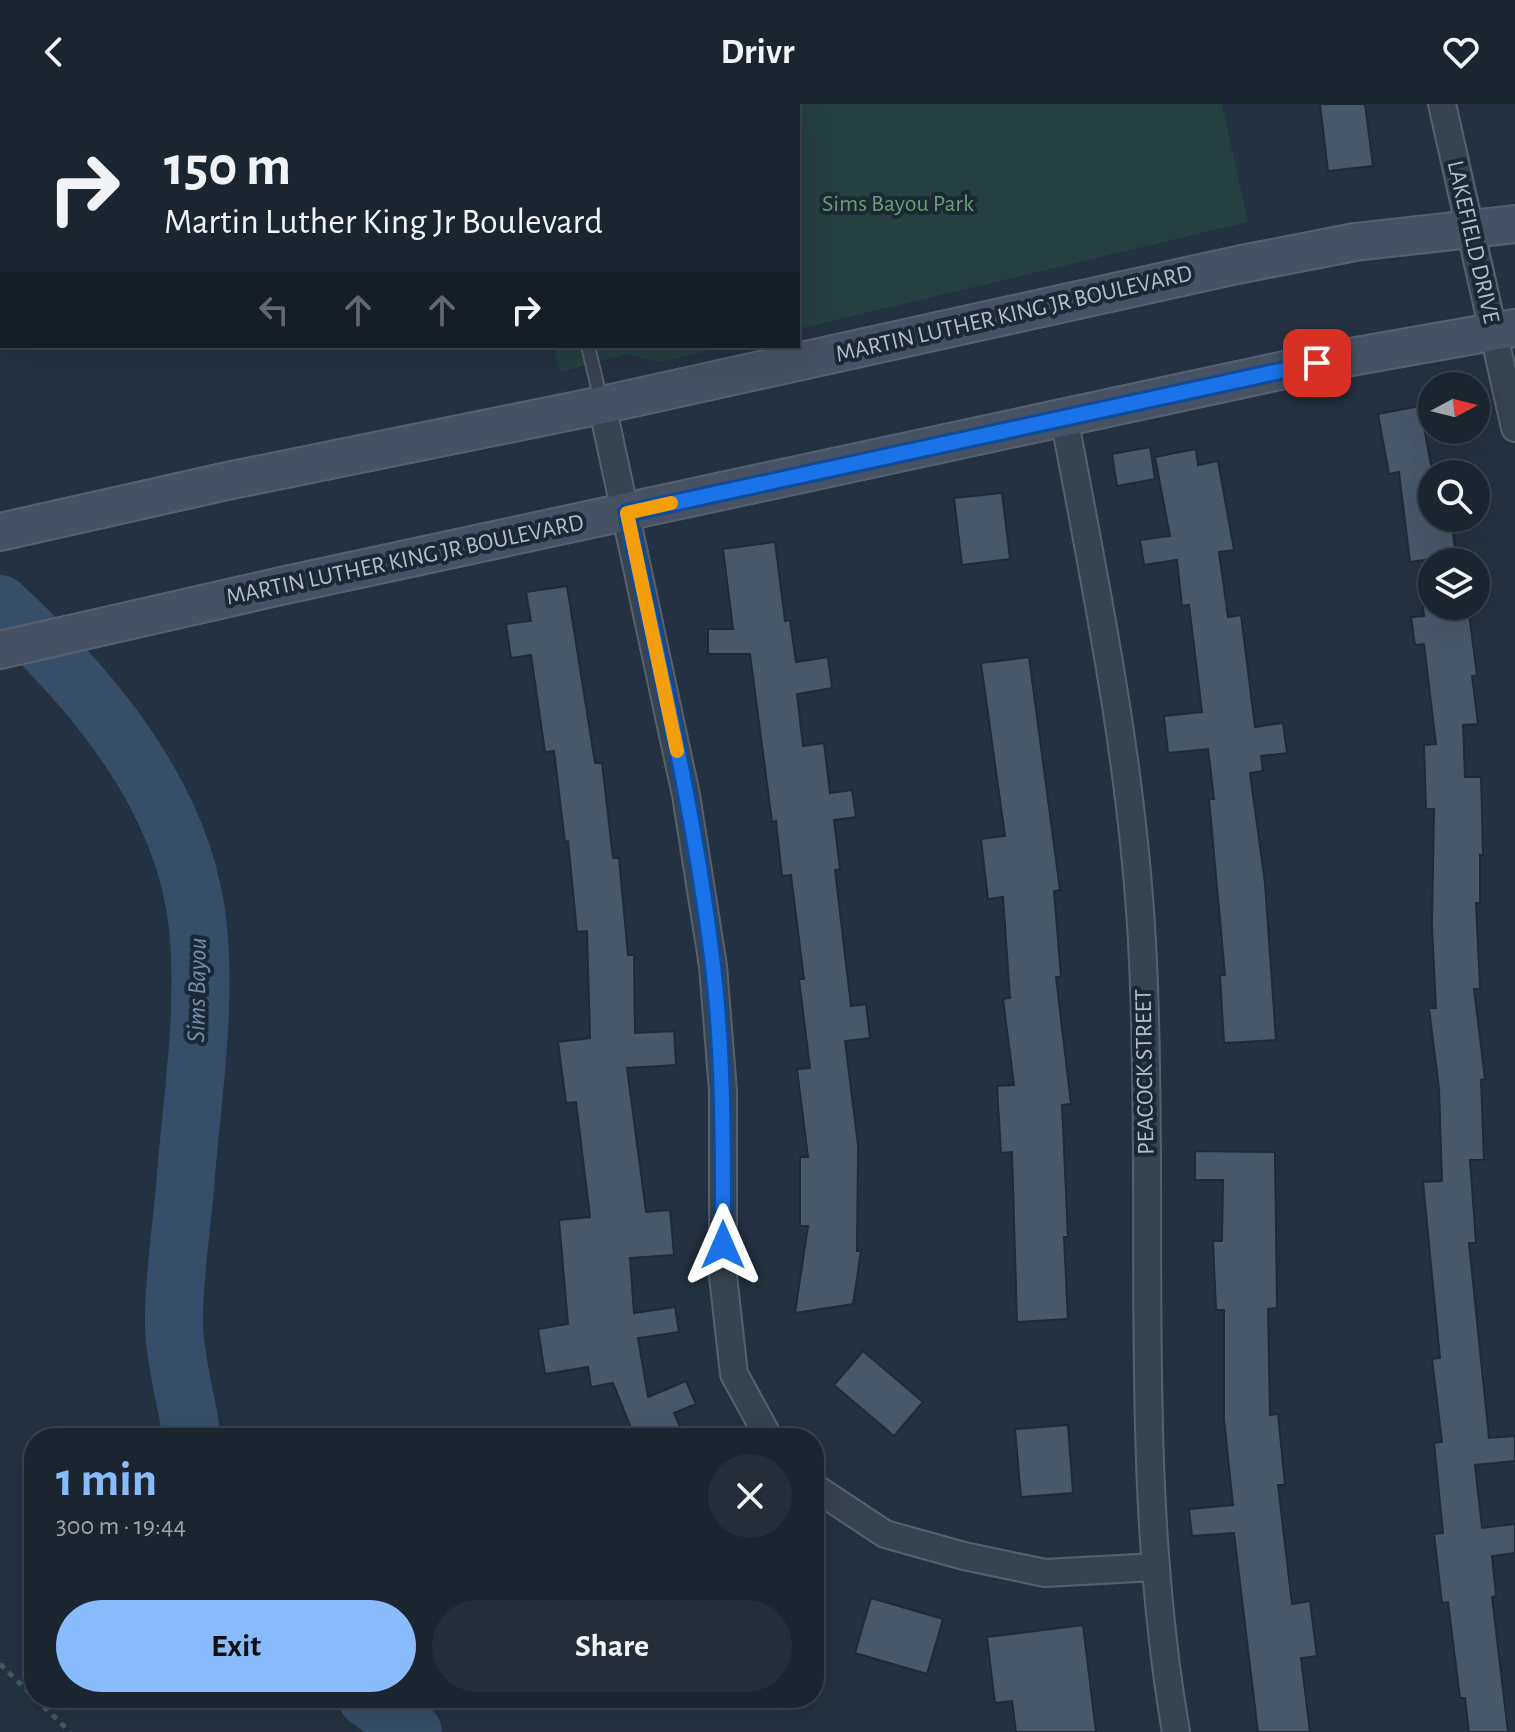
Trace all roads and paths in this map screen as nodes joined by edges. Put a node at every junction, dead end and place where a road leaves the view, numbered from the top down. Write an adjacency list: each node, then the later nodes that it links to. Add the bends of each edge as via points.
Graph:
1 (1442, 104): 3 (street, LAKEFIELD DRIVE)
2 (1515, 224): 3 (main road, MARTIN LUTHER KING JR BOULEVARD)
3 (1470, 229): 4 (street, LAKEFIELD DRIVE); 6 (main road, MARTIN LUTHER KING JR BOULEVARD, via 1355,242 1237,265)
4 (1504, 329): 7 (main road, MARTIN LUTHER KING JR BOULEVARD); 8 (street, LAKEFIELD DRIVE)
5 (588, 348): 6 (lane)
6 (602, 405): 9 (street); 10 (main road, MARTIN LUTHER KING JR BOULEVARD)
7 (1064, 417): 9 (main road, MARTIN LUTHER KING JR BOULEVARD); 14 (street, PEACOCK STREET, via 1112,670 1137,856)
8 (1515, 428)
9 (627, 513): 11 (main road, MARTIN LUTHER KING JR BOULEVARD); 12 (street, via 686,795 713,966 723,1091 723,1276 734,1374)
10 (0, 532)
11 (0, 650)
12 (764, 1428)
13 (824, 1494): 14 (street, via 885,1534 964,1556 1045,1573)
14 (1156, 1567): 19 (street, PEACOCK STREET)
15 (0, 1664): 16 (path)
16 (24, 1688)
17 (45, 1708): 18 (path)
18 (70, 1732)
19 (1176, 1732)

